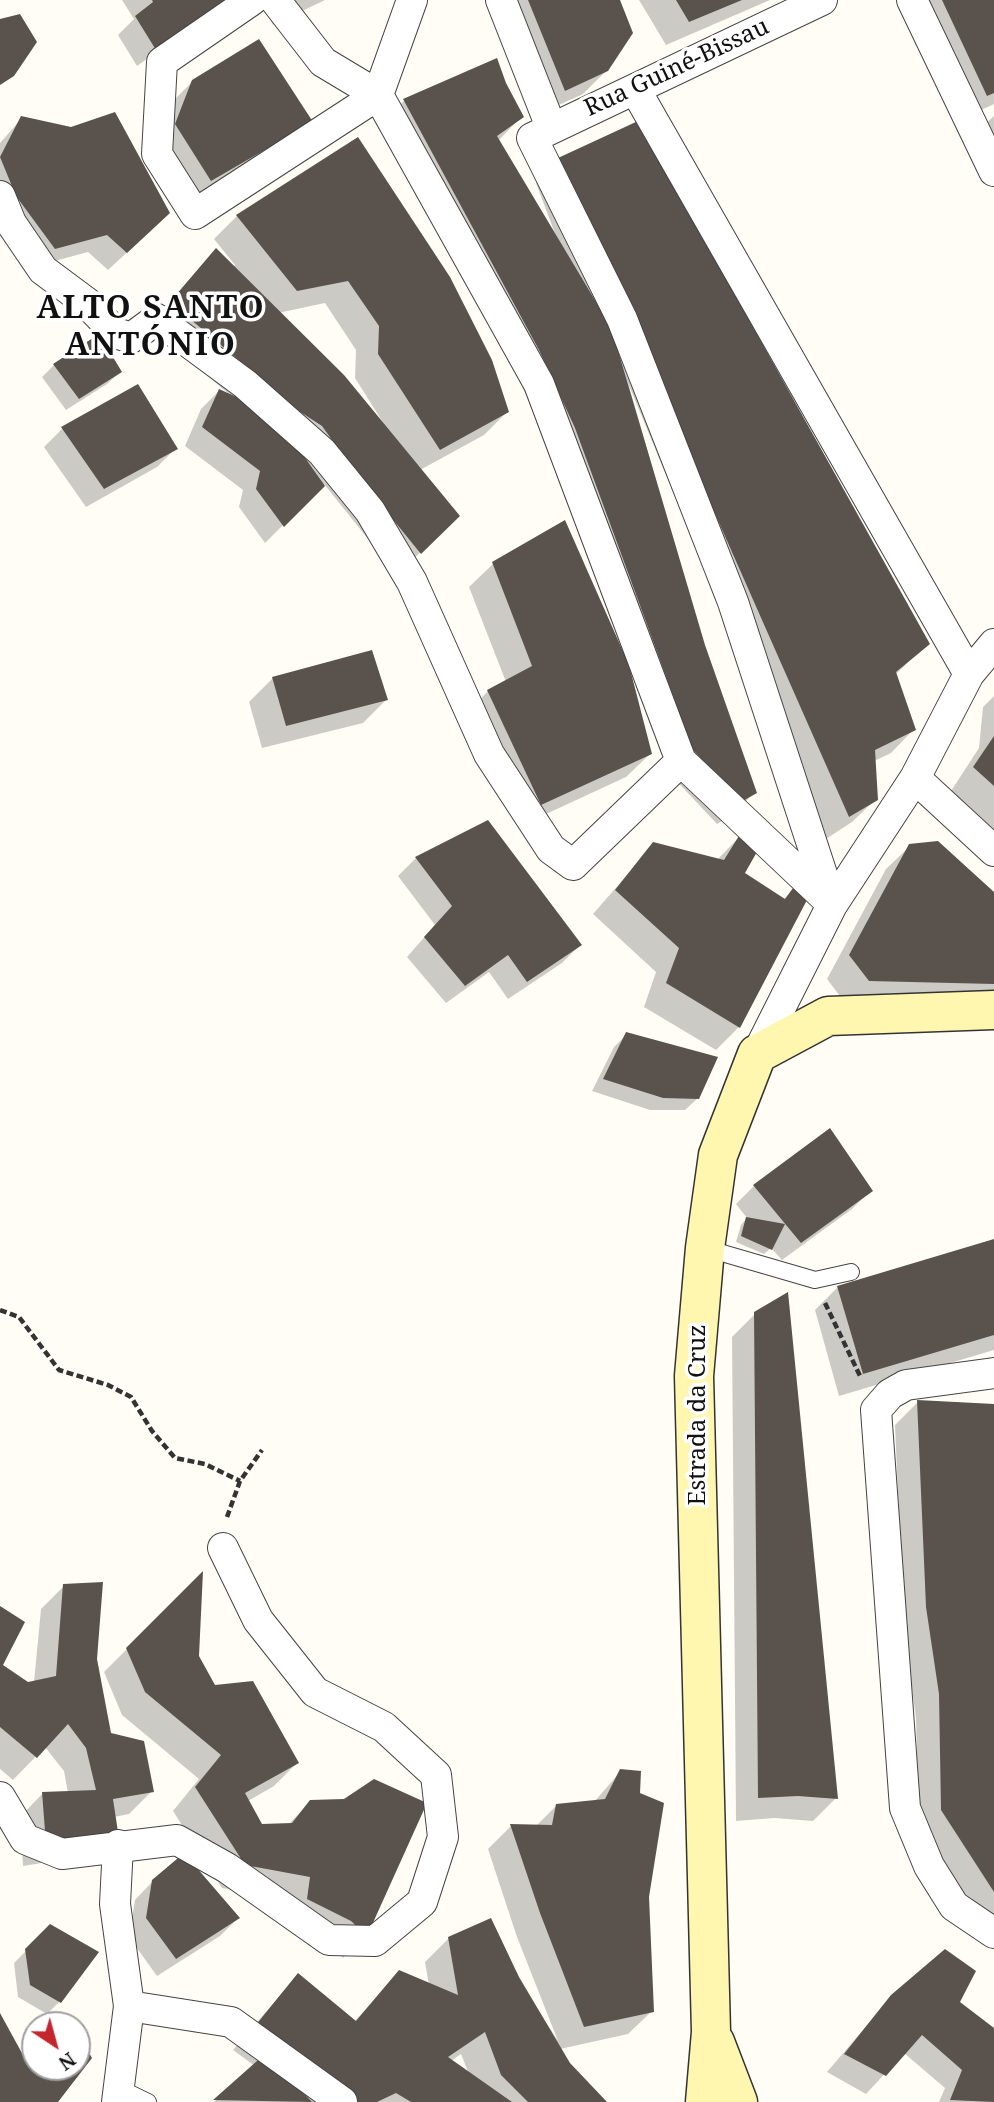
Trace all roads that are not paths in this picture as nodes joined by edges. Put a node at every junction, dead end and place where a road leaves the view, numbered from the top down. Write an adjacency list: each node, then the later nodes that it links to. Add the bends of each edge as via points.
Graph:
1 (252, 0): 8 (street, via 162,62 157,154 195,214)
2 (275, 0): 8 (street, via 323,62)
3 (412, 0): 8 (street)
4 (501, 0): 9 (street)
5 (822, 0): 7 (street, Rua Guiné-Bissau)
6 (912, 0): 10 (street)
7 (635, 89): 9 (street, Rua Guiné-Bissau); 13 (street)
8 (379, 95): 14 (street, via 539,384)
9 (541, 132): 17 (street, via 622,319 733,602)
10 (994, 171)
11 (0, 196): 14 (street, via 11,223 43,270 86,302 116,333 131,338 157,319 245,384 322,452 370,511 412,582 489,754 551,849 573,865)
12 (994, 644): 13 (street)
13 (969, 674): 15 (street)
14 (681, 761): 17 (street)
15 (915, 778): 16 (street); 17 (street)
16 (994, 851)
17 (832, 905): 19 (street)
18 (994, 1010): 19 (street, via 828,1016)
19 (757, 1054): 20 (street, Estrada da Cruz, via 718,1155)
20 (705, 1248): 21 (lane, via 815,1280); 28 (street, Estrada da Cruz, via 694,1376)
21 (851, 1272)
22 (994, 1373): 26 (street, via 906,1385 876,1410 905,1808 929,1866 954,1906)
23 (223, 1548): 25 (street, via 258,1620 315,1692 384,1727 436,1774 443,1837 422,1902 375,1941 329,1940 227,1868 177,1840)
24 (0, 1797): 25 (street, via 25,1839 62,1854)
25 (118, 1845): 27 (street, via 115,1904)
26 (994, 1933)
27 (129, 2006): 29 (street); 31 (street, via 231,2022)
28 (711, 2032): 32 (street, Estrada da Cruz); 33 (street, Estrada da Cruz)
29 (118, 2095): 30 (lane)
30 (148, 2102)
31 (342, 2102)
32 (705, 2102)
33 (738, 2102)

